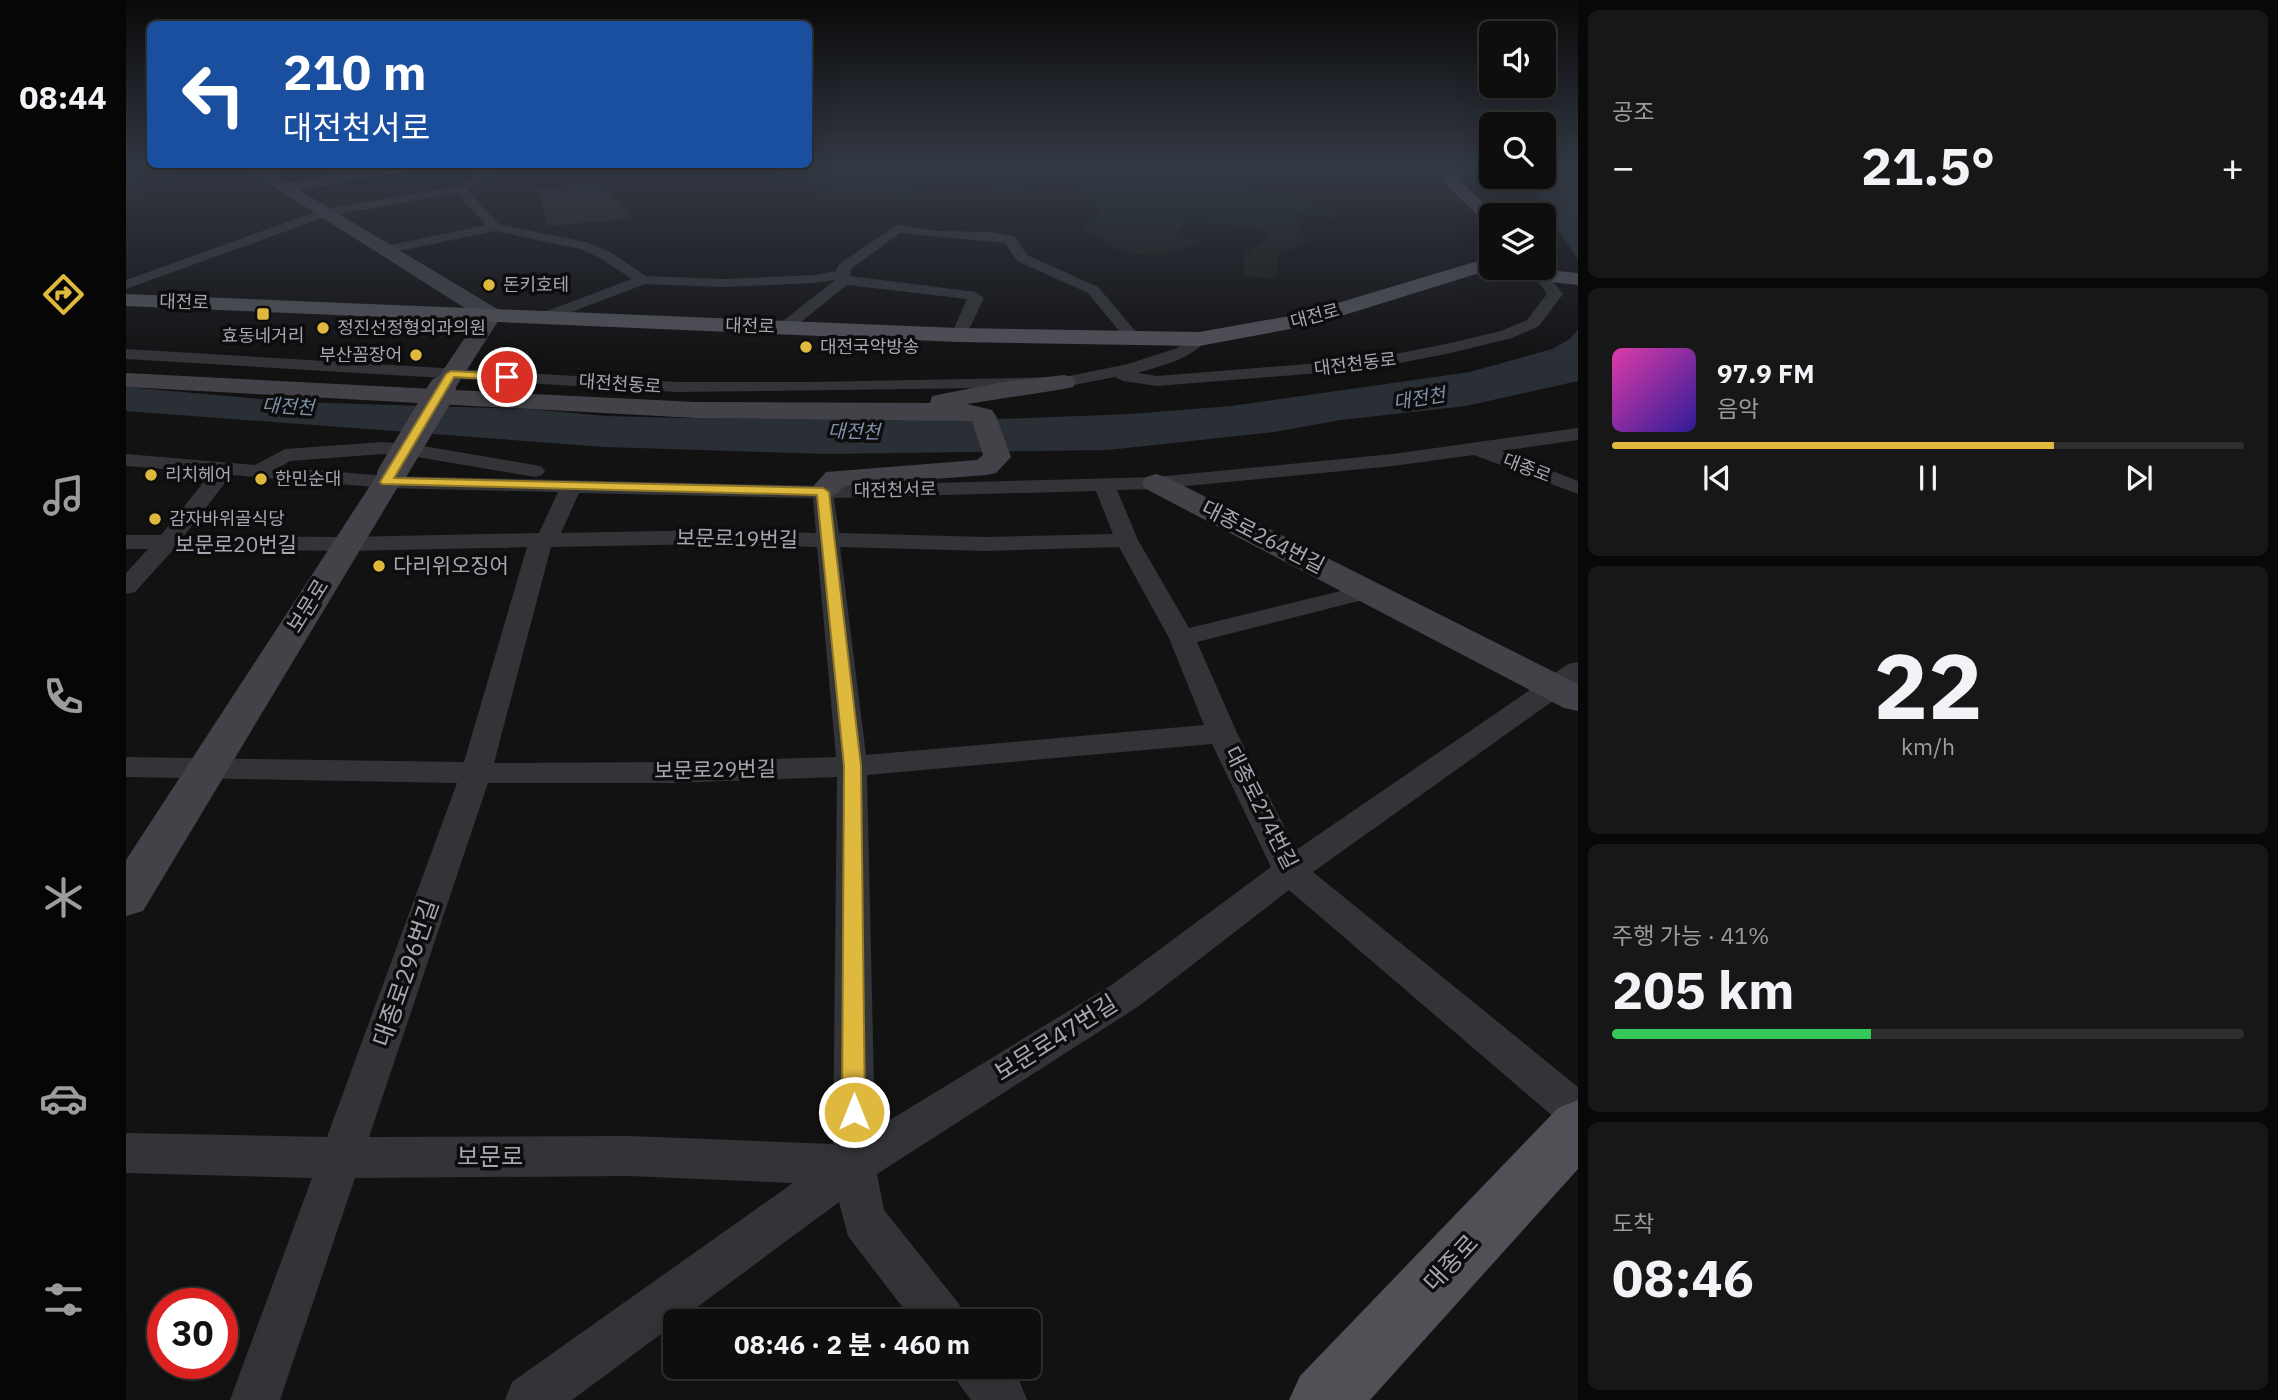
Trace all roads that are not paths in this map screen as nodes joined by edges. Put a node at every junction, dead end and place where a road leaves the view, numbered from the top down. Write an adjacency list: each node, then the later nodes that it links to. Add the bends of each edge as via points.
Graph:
1 (280, 229): 14 (street)
2 (351, 229): 7 (main road)
3 (488, 229): 7 (street)
4 (502, 229): 12 (street, via 584,246)
5 (897, 229): 9 (street, via 844,267)
6 (900, 229): 23 (street, via 1010,240 1022,258 1093,290)
7 (385, 250): 15 (main road)
8 (1479, 268): 22 (main road, 대전로, via 1304,320)
9 (843, 277): 12 (street, via 723,283); 20 (street); 21 (street, via 971,295 976,298)
10 (1556, 278): 11 (main road)
11 (1578, 279)
12 (643, 280): 19 (street)
13 (1549, 280): 26 (street, 대전천동로, via 1555,294 1533,323 1506,335 1458,346 1369,364 1251,375 1157,380)
14 (126, 285)
15 (447, 288): 17 (main road, via 442,297 429,303); 18 (main road)
16 (126, 300): 17 (main road, 대전로)
17 (396, 310): 18 (main road, 대전로)
18 (491, 314): 19 (main road, 대전로); 29 (main road, 보문로)
19 (545, 317): 20 (main road, 대전로)
20 (785, 327): 21 (main road, 대전로)
21 (959, 335): 23 (main road, 대전로)
22 (1199, 339): 23 (main road, 대전로); 26 (street, 대전천동로, via 1183,352)
23 (1135, 340)
24 (126, 354): 25 (street)
25 (329, 370): 27 (main road); 29 (street); 30 (main road, via 388,382)
26 (1113, 374): 28 (street, 대전천동로)
27 (138, 380): 30 (main road)
28 (1064, 382): 29 (street, 대전천동로, via 677,387 562,380 540,388); 31 (main road, via 976,394)
29 (449, 385): 30 (main road); 31 (main road, via 696,410); 37 (main road, 보문로, bridge)
30 (411, 394)
31 (902, 411): 42 (main road, via 966,411 983,416 997,457 986,467 836,478)
32 (1578, 434): 33 (street, 대전천서로)
33 (1476, 448): 38 (street, 대전천서로); 41 (street, 대종로)
34 (127, 461): 35 (street, 대전천서로)
35 (225, 469): 36 (street, 대전천서로); 48 (street)
36 (258, 471): 37 (street, 대전천서로); 40 (street, via 285,455 383,448 537,471)
37 (388, 478): 40 (street, 대전천서로); 47 (main road, 보문로)
38 (1156, 483): 39 (street, 대전천서로); 50 (main road, 대종로264번길)
39 (1104, 485): 42 (street, 대전천서로); 44 (street, 대종로274번길)
40 (574, 486): 42 (street, 대전천서로); 43 (street, 대종로296번길)
41 (1578, 488)
42 (824, 491): 46 (street)
43 (544, 540): 46 (street, 보문로19번길, via 710,537); 47 (street, 보문로19번길); 57 (street, 대종로296번길)
44 (1127, 540): 46 (street, 보문로19번길); 51 (street, 대종로274번길)
45 (126, 542): 48 (street, 보문로20번길)
46 (829, 542): 54 (street)
47 (347, 544): 48 (street, 보문로20번길); 56 (main road, 보문로)
48 (164, 545): 49 (street)
49 (126, 587)
50 (1369, 591): 51 (street, 대종로264번길); 52 (main road, 대종로264번길)
51 (1182, 638): 53 (street, 대종로274번길)
52 (1570, 685): 58 (street, 보문로47번길)
53 (1222, 733): 54 (street, 보문로29번길); 58 (street, 대종로274번길)
54 (852, 766): 57 (street, 보문로29번길); 64 (street)
55 (126, 767): 56 (street, 보문로29번길)
56 (207, 768): 57 (street, 보문로29번길); 59 (main road, 보문로)
57 (476, 773): 63 (street, 대종로296번길)
58 (1290, 871): 60 (street, 대종로274번길); 64 (street, 보문로47번길, via 1126,995)
59 (126, 898)
60 (1578, 1112)
61 (1578, 1127): 70 (main road, 대종로)
62 (126, 1153): 63 (street, 보문로)
63 (342, 1158): 64 (street, 보문로, via 629,1156); 67 (street, 대종로296번길)
64 (854, 1165): 65 (street, via 864,1220); 68 (street, 보문로47번길)
65 (933, 1309)
66 (985, 1379): 69 (street)
67 (255, 1400)
68 (530, 1400)
69 (1002, 1400)
70 (1324, 1400)

